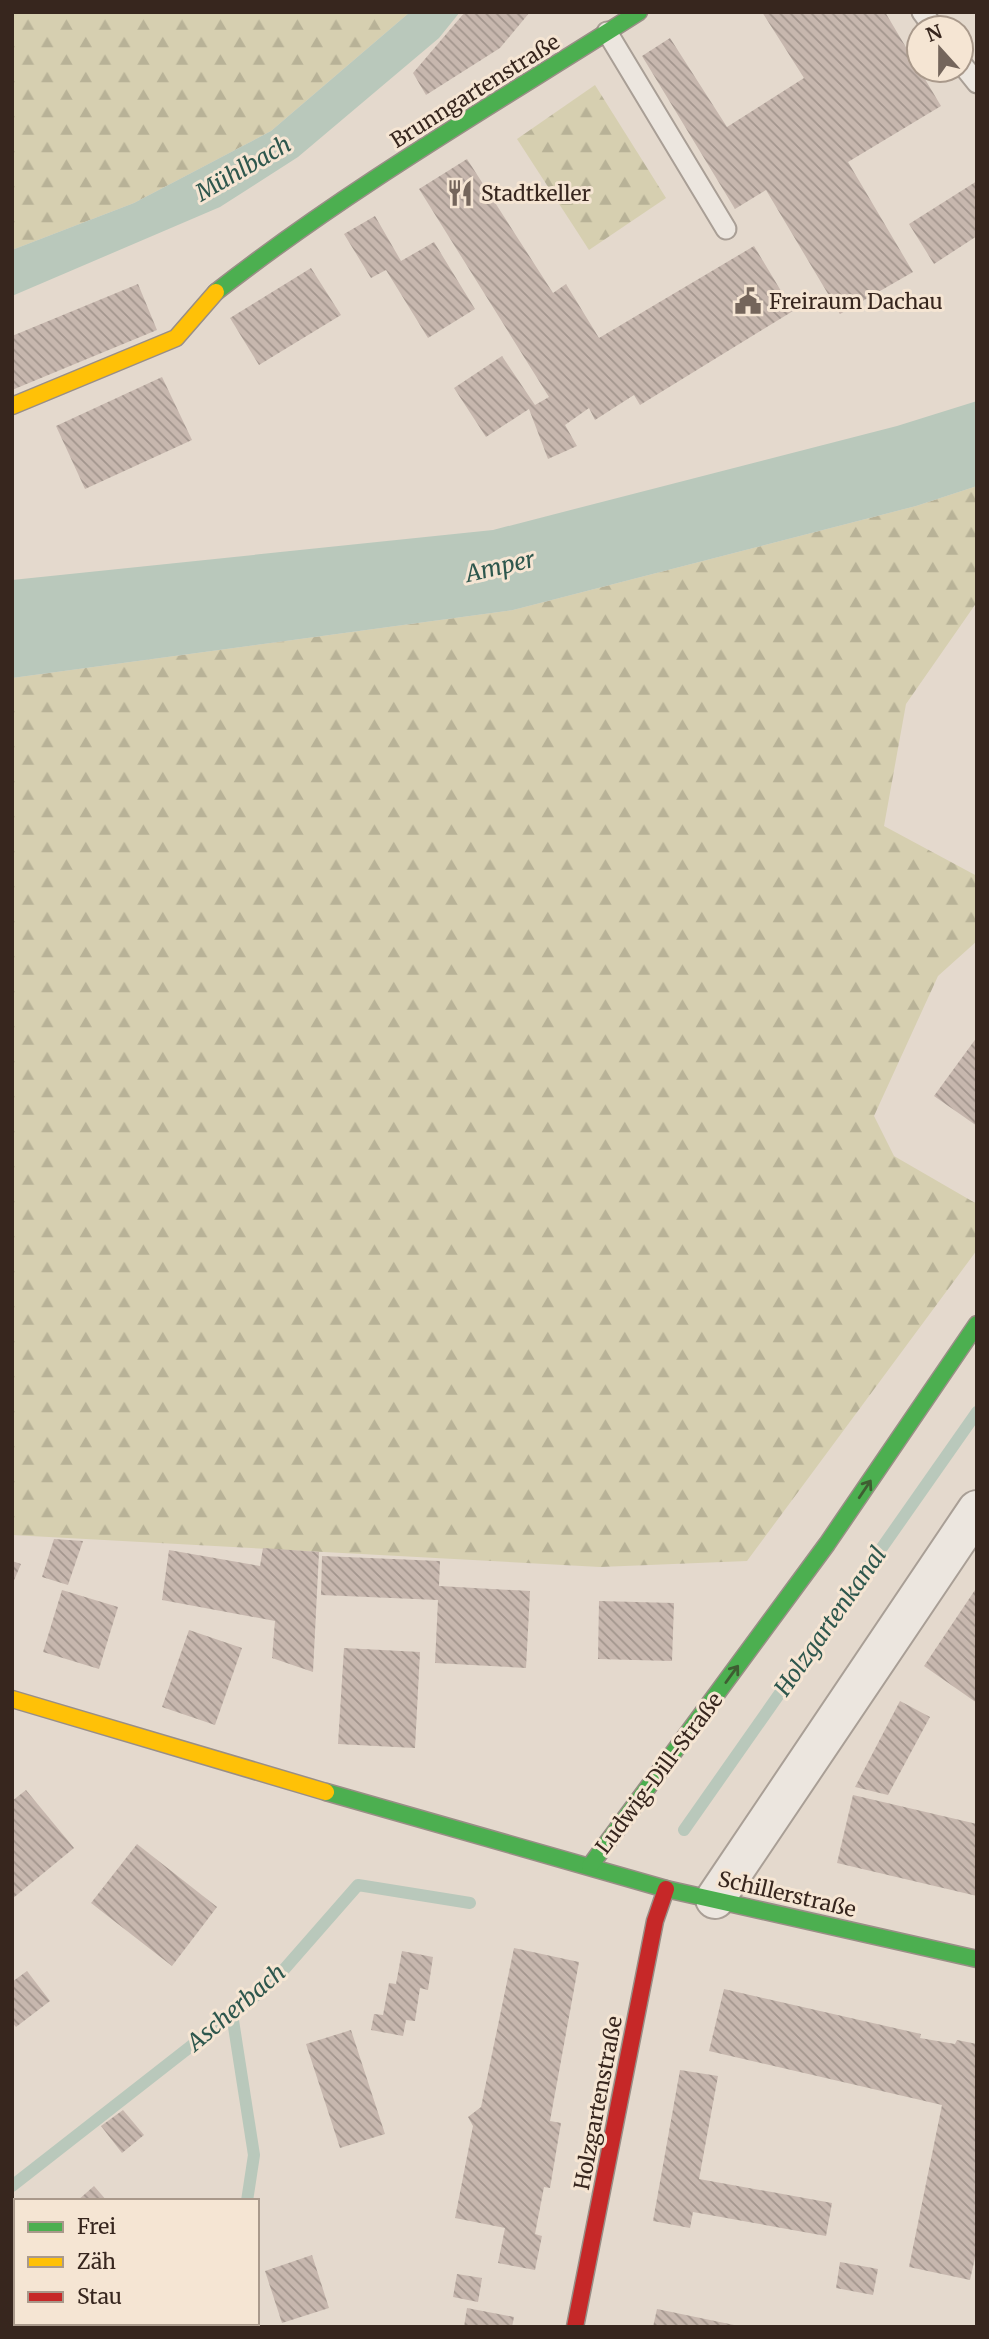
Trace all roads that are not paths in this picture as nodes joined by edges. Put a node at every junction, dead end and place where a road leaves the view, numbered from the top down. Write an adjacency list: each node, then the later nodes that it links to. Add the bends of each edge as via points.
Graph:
1 (639, 12): 2 (street, Brunngartenstraße)
2 (607, 33): 3 (lane); 4 (street, Brunngartenstraße, via 435,138 271,249 215,293 177,338)
3 (726, 229)
4 (12, 406)
5 (977, 1324): 8 (street, Ludwig-Dill-Straße, one-way to 5, via 827,1544)
6 (977, 1510): 10 (street)
7 (12, 1699): 8 (street, Ludwig-Dill-Straße)
8 (590, 1867): 9 (street, Schillerstraße)
9 (666, 1889): 10 (street, Schillerstraße); 12 (street, Holzgartenstraße, via 655,1922)
10 (715, 1899): 11 (street, Schillerstraße)
11 (977, 1959)
12 (575, 2327)

